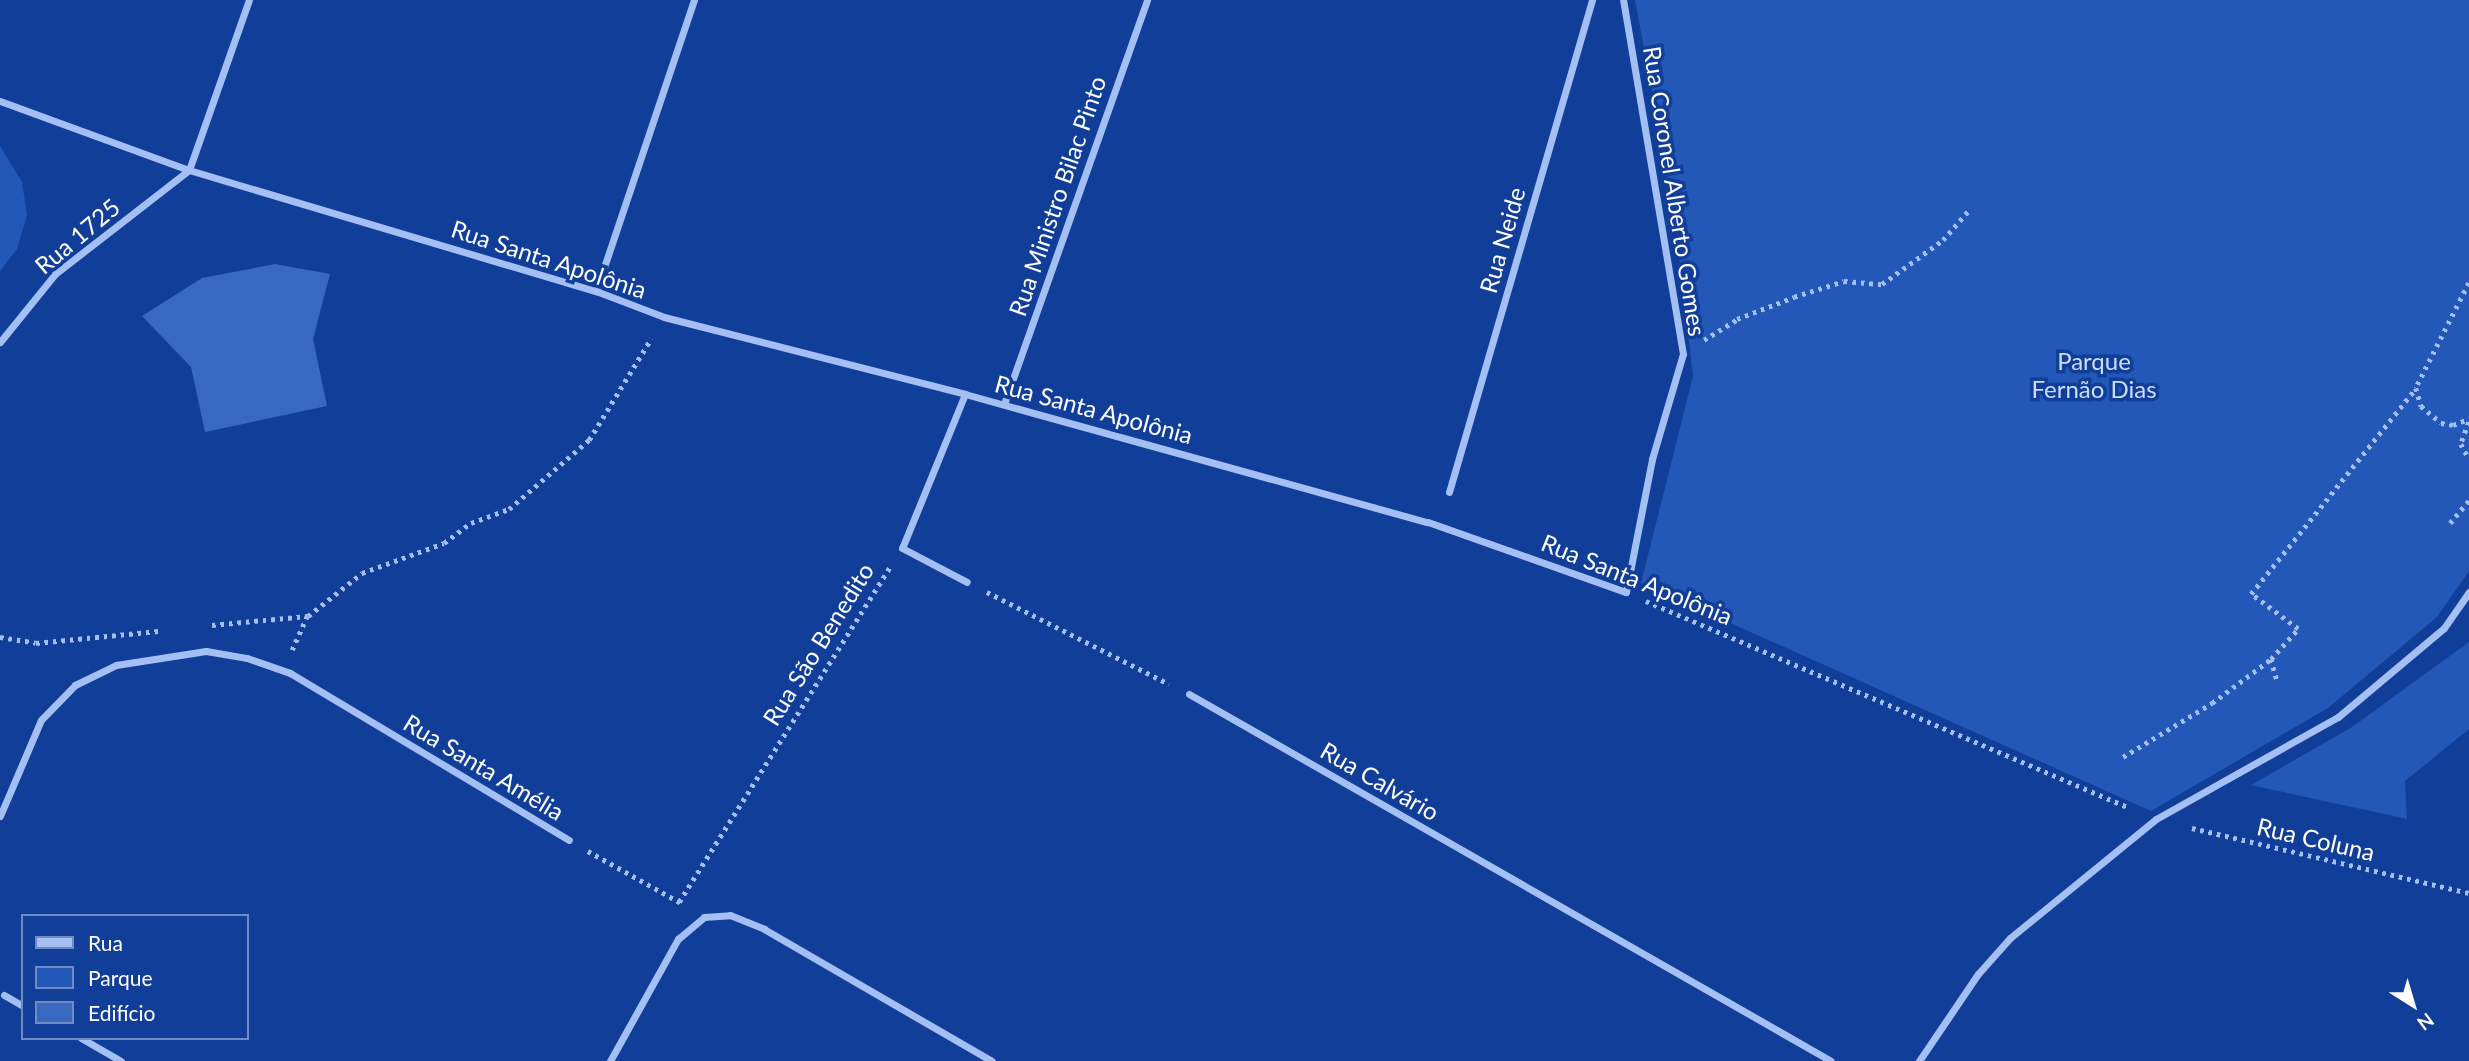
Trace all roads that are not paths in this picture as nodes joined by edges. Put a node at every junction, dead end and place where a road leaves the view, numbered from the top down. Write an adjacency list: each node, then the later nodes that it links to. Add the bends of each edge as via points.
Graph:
1 (249, 0): 7 (street)
2 (694, 0): 8 (street)
3 (1147, 0): 11 (street, Rua Ministro Bilac Pinto)
4 (1592, 0): 12 (street, Rua Neide)
5 (1623, 0): 14 (street, Rua Coronel Alberto Gomes, via 1683,354 1652,459)
6 (0, 101): 7 (street, Rua Santa Apolônia)
7 (189, 170): 8 (street, Rua Santa Apolônia); 9 (street, Rua 1725, via 55,274)
8 (596, 291): 10 (street, Rua Santa Apolônia, via 664,317)
9 (0, 342)
10 (965, 394): 11 (street, Rua Santa Apolônia); 13 (street, Rua São Benedito, via 902,548)
11 (1004, 404): 14 (street, Rua Santa Apolônia, via 1429,522)
12 (1448, 492)
13 (967, 582)
14 (1626, 592)
15 (2469, 592): 26 (street, via 2444,628 2338,717 2156,819 2010,938 1978,974)
16 (1189, 694): 25 (street, Rua Calvário)
17 (0, 816): 18 (street, Rua Santa Amélia, via 41,720 75,685 116,665 206,651 247,658 290,673)
18 (569, 840)
19 (4, 995): 20 (street)
20 (21, 1005)
21 (84, 1040): 22 (street)
22 (121, 1061)
23 (610, 1061): 24 (street, via 678,939 704,916 730,915 764,929)
24 (992, 1061)
25 (1831, 1061)
26 (1919, 1061)

